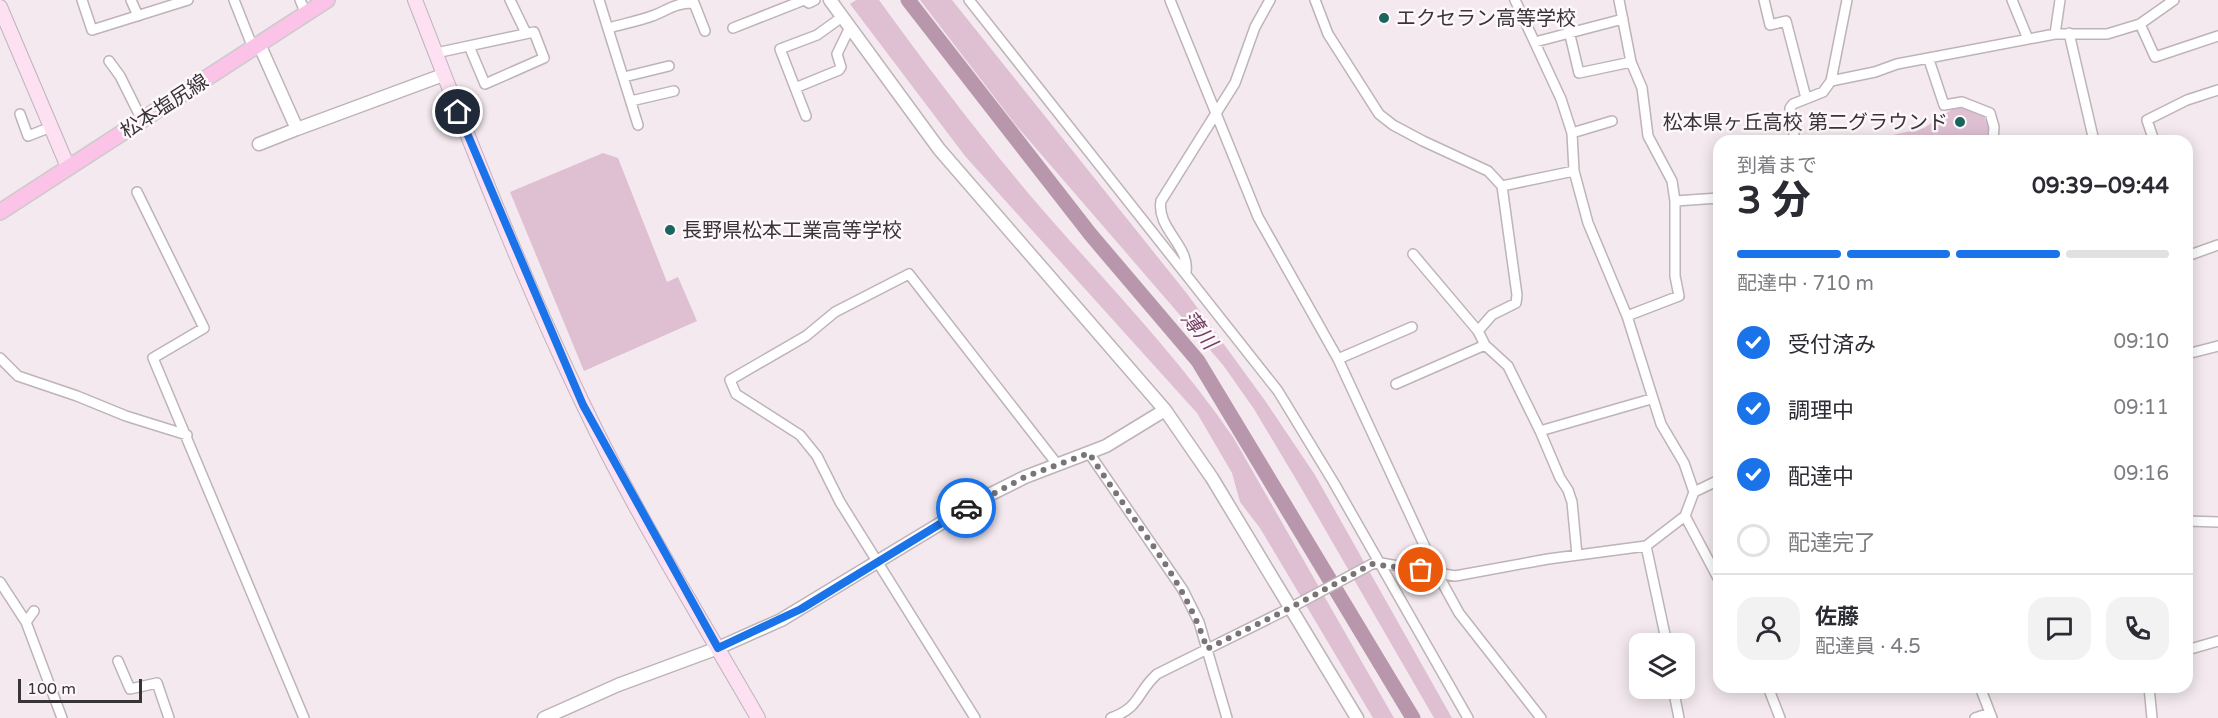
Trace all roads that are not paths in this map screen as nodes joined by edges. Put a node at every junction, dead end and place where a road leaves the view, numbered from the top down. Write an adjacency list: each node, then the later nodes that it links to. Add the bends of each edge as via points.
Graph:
1 (82, 0): 24 (street, via 92,30)
2 (131, 0): 24 (street)
3 (188, 0): 24 (street)
4 (234, 0): 38 (street)
5 (327, 0): 23 (main road, 松本塩尻線)
6 (415, 0): 40 (main road)
7 (510, 0): 32 (street)
8 (599, 0): 28 (street)
9 (814, 0): 29 (street, via 804,0)
10 (830, 0): 26 (street)
11 (969, 0): 77 (street)
12 (1170, 0): 55 (street)
13 (1270, 0): 55 (street, via 1255,27 1235,83)
14 (1315, 0): 69 (street, via 1328,34 1379,114 1393,126 1488,171)
15 (1515, 0): 37 (street)
16 (1619, 0): 25 (street)
17 (1764, 0): 51 (street, via 1770,25 1786,21)
18 (1847, 0): 47 (street)
19 (2012, 0): 36 (street)
20 (2060, 0): 34 (street)
21 (2174, 0): 27 (street)
22 (0, 7): 59 (main road)
23 (303, 7): 38 (main road, 松本塩尻線)
24 (138, 16)
25 (1623, 19): 31 (street); 43 (street)
26 (846, 22): 48 (street, via 837,54 839,70); 48 (street, via 780,49); 88 (street, via 939,149)
27 (2139, 24): 33 (street, via 2107,34); 35 (street, via 2155,57)
28 (609, 28): 30 (street, via 685,2 694,3); 46 (street)
29 (733, 28)
30 (705, 31)
31 (1569, 31): 37 (street); 43 (street, via 1579,73)
32 (526, 33): 39 (street); 39 (street, via 534,32 544,58 485,84)
33 (2069, 33): 34 (street); 64 (street)
34 (2055, 34): 36 (street)
35 (2218, 36)
36 (2028, 39): 41 (street)
37 (1535, 42): 61 (street)
38 (256, 46): 56 (main road, 松本塩尻線); 60 (street)
39 (469, 46): 40 (street)
40 (436, 53): 45 (main road)
41 (1929, 60): 47 (street); 63 (street, via 1944,105 1962,102 1990,113)
42 (109, 61): 56 (street)
43 (1631, 62): 72 (street, via 1642,88 1648,136 1672,181)
44 (669, 66): 46 (street)
45 (443, 75): 60 (street); 110 (main road, via 583,405)
46 (624, 77): 52 (street)
47 (1831, 81): 51 (street, via 1823,92)
48 (795, 88): 54 (street)
49 (2218, 90): 65 (street, via 2147,120)
50 (674, 91): 52 (street)
51 (1806, 98): 62 (street, via 1790,108)
52 (631, 101): 58 (street)
53 (20, 114): 59 (street, via 28,136)
54 (806, 116)
55 (1216, 116): 77 (street, via 1166,192 1160,209 1188,262); 85 (street, via 1258,217)
56 (142, 120): 67 (main road, 松本塩尻線)
57 (1612, 122): 61 (street)
58 (638, 125)
59 (51, 127): 67 (main road)
60 (297, 129): 66 (street)
61 (1572, 133): 68 (street)
62 (1794, 135)
63 (1994, 135)
64 (2093, 135)
65 (2152, 135)
66 (259, 144)
67 (68, 167): 73 (main road, 松本塩尻線)
68 (1574, 171): 69 (street); 78 (street, via 1588,223)
69 (1502, 186): 80 (street, via 1516,303 1492,315)
70 (137, 192): 90 (street, via 204,328 153,358)
71 (1713, 198): 72 (street)
72 (1675, 201): 78 (street, via 1674,253 1679,297)
73 (0, 212)
74 (2218, 245): 76 (street)
75 (1413, 254): 80 (street)
76 (2193, 254)
77 (1186, 272): 101 (street, via 1278,391)
78 (1627, 316): 87 (street)
79 (1412, 327): 85 (street)
80 (1478, 331): 81 (street)
81 (1485, 345): 86 (street); 89 (street, via 1508,366)
82 (2218, 346): 83 (street)
83 (2193, 352)
84 (0, 358): 90 (street, via 18,376)
85 (1338, 359): 103 (street)
86 (1396, 384)
87 (1651, 399): 89 (street); 94 (street, via 1684,463)
88 (1165, 410): 91 (street); 105 (street)
89 (1540, 430): 99 (street, via 1572,502)
90 (186, 435): 121 (street)
91 (1089, 453): 92 (street); 112 (street, via 1183,590)
92 (1057, 464): 100 (street, via 981,499); 100 (street, via 909,274 835,312 806,336 730,380 736,394 800,435 817,456 840,502)
93 (1713, 483): 94 (street)
94 (1694, 492): 95 (street)
95 (1685, 516): 98 (street); 102 (street)
96 (2193, 521): 97 (street)
97 (2218, 522)
98 (1646, 546): 99 (street); 108 (street)
99 (1577, 555): 103 (street, via 1466,575)
100 (879, 562): 110 (street, via 781,620); 124 (street)
101 (1376, 563): 103 (street); 105 (street); 128 (street)
102 (1713, 569)
103 (1437, 573): 129 (street, via 1459,613)
104 (0, 582): 107 (street)
105 (1294, 606): 112 (street); 127 (street)
106 (34, 611): 107 (street)
107 (26, 622): 119 (street)
108 (1665, 633)
109 (2218, 641): 111 (street)
110 (718, 648): 122 (street); 123 (main road)
111 (2193, 648)
112 (1207, 649): 125 (street, via 1157,674 1135,705); 126 (street)
113 (118, 662): 120 (street, via 130,689 157,683)
114 (1770, 693): 131 (street)
115 (1982, 693): 118 (street)
116 (2150, 693): 133 (street)
117 (1675, 699): 130 (street)
118 (1991, 715): 132 (street)
119 (62, 718)
120 (169, 718)
121 (304, 718)
122 (544, 718)
123 (758, 718)
124 (975, 718)
125 (1111, 718)
126 (1227, 718)
127 (1357, 718)
128 (1468, 718)
129 (1541, 718)
130 (1679, 718)
131 (1780, 718)
132 (1975, 718)
133 (2152, 718)

